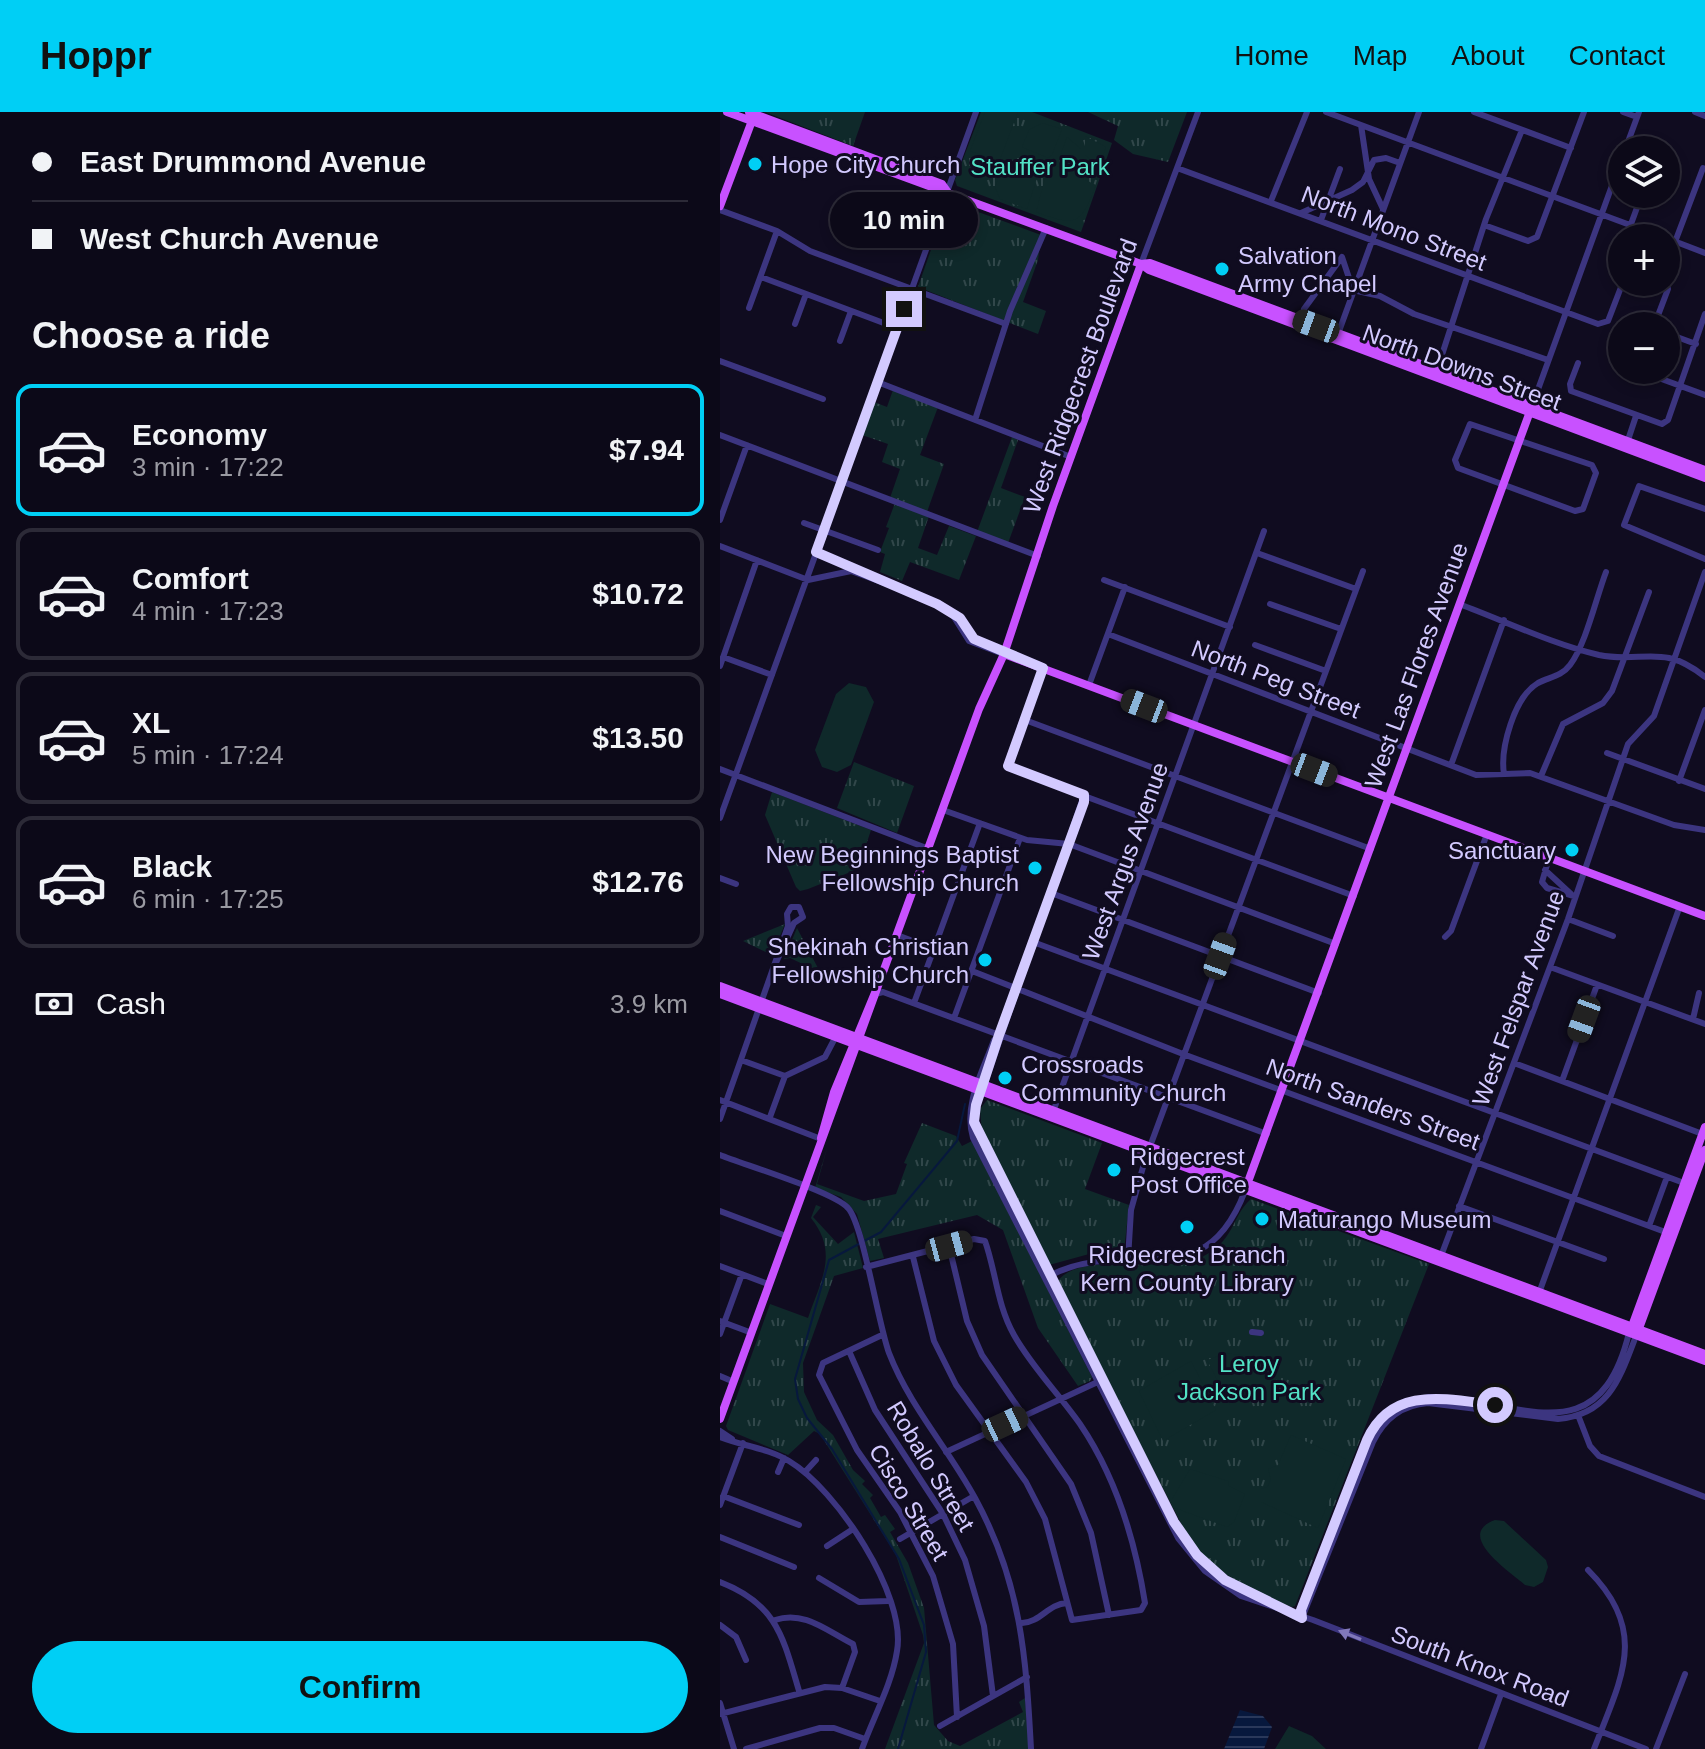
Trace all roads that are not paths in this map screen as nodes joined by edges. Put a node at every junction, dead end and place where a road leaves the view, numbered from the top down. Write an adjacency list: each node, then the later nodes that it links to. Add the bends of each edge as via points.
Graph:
1 (727, 112): 13 (main road)
2 (976, 112): 26 (street)
3 (1198, 112): 21 (street, West Ridgecrest Boulevard)
4 (1307, 112): 29 (street)
5 (1326, 112): 15 (street)
6 (1419, 112): 18 (street)
7 (1474, 112): 16 (street)
8 (1584, 112): 19 (street)
9 (1623, 112): 12 (street)
10 (1695, 112): 14 (street)
11 (1359, 114): 15 (street)
12 (1638, 114): 17 (street)
13 (752, 115): 26 (main road, via 942,184); 31 (main road)
14 (1705, 116)
15 (1359, 124): 18 (street); 24 (street)
16 (1522, 130): 19 (street); 25 (street)
17 (1630, 136)
18 (1408, 142): 20 (street); 25 (street)
19 (1571, 148): 27 (street)
20 (1400, 163): 24 (street, via 1379,157); 33 (street)
21 (1177, 168): 29 (street, North Mono Street); 45 (street, West Ridgecrest Boulevard)
22 (1703, 168): 40 (street)
23 (1340, 169): 30 (street)
24 (1368, 171): 30 (street, via 1352,190); 33 (street)
25 (1504, 177): 27 (street); 38 (street)
26 (947, 191): 39 (main road); 48 (street)
27 (1552, 196): 35 (street); 38 (street, via 1532,240)
28 (1608, 198): 35 (street, West Las Flores Avenue)
29 (1271, 201): 34 (street, North Mono Street)
30 (1329, 202): 34 (street); 36 (street)
31 (720, 208): 41 (street)
32 (1637, 208): 37 (street)
33 (1383, 210): 42 (street)
34 (1301, 213): 36 (street, North Mono Street)
35 (1602, 215): 37 (street); 55 (street, West Las Flores Avenue)
36 (1321, 220): 42 (street, North Mono Street)
37 (1631, 224)
38 (1484, 225): 46 (street)
39 (1046, 228): 45 (main road); 58 (street)
40 (1680, 229)
41 (777, 231): 47 (street); 48 (street, via 798,246)
42 (1371, 240): 46 (street, North Mono Street); 49 (street)
43 (1680, 244): 44 (street)
44 (1705, 253)
45 (1141, 264): 61 (main road, North Downs Street); 74 (main road, North Downs Street); 81 (main road, West Ridgecrest Boulevard)
46 (1470, 276): 55 (street, North Mono Street); 59 (street)
47 (761, 277): 50 (street); 52 (street)
48 (912, 289): 58 (street); 60 (street)
49 (1353, 290): 53 (street, via 1342,257); 59 (street); 61 (street)
50 (806, 294): 54 (street); 57 (street)
51 (1618, 296): 55 (street, North Mono Street, via 1608,321 1598,324)
52 (749, 308)
53 (1304, 309)
54 (851, 311): 60 (street); 63 (street)
55 (1566, 311): 65 (street, West Las Flores Avenue)
56 (1705, 314): 64 (street)
57 (795, 324)
58 (1006, 324): 76 (street)
59 (1453, 324): 65 (street); 68 (street)
60 (897, 328): 69 (street)
61 (1338, 334): 74 (main road, North Downs Street)
62 (1680, 338): 64 (street)
63 (840, 341)
64 (1696, 344): 71 (street)
65 (1548, 360): 74 (street, West Las Flores Avenue)
66 (720, 361): 73 (street)
67 (1578, 363): 75 (street, via 1571,391)
68 (1439, 364)
69 (880, 383): 76 (street); 84 (street)
70 (1675, 384): 71 (street)
71 (1680, 386): 72 (street); 75 (street, via 1667,422)
72 (1705, 395)
73 (823, 399)
74 (1530, 409): 78 (main road, West Las Flores Avenue); 79 (main road, North Downs Street)
75 (1636, 416): 79 (street)
76 (975, 420): 81 (street)
77 (720, 435): 80 (street)
78 (1519, 439): 85 (main road, West Las Flores Avenue); 85 (street, via 1470,424 1456,466); 85 (street, via 1592,465 1596,470 1582,510)
79 (1626, 444): 82 (main road, North Downs Street); 83 (main road, North Downs Street)
80 (747, 445): 84 (street); 87 (street)
81 (1071, 457): 95 (main road, West Ridgecrest Boulevard)
82 (1705, 470)
83 (1705, 478)
84 (843, 482): 89 (street); 95 (street)
85 (1503, 484): 108 (main road, West Las Flores Avenue)
86 (1705, 509): 96 (street, via 1639,486 1624,520 1625,529)
87 (720, 520)
88 (804, 523): 89 (street)
89 (824, 529): 92 (street); 93 (street)
90 (1264, 531): 94 (street, West Argus Avenue)
91 (720, 546): 97 (street)
92 (878, 550)
93 (816, 552): 101 (street); 102 (street)
94 (1257, 553): 105 (street); 110 (street, West Argus Avenue)
95 (1038, 556): 115 (main road, West Ridgecrest Boulevard)
96 (1705, 559)
97 (757, 560): 102 (street); 116 (street)
98 (1363, 571): 105 (street)
99 (1606, 572): 114 (street)
100 (1705, 572): 118 (street, West Felspar Avenue)
101 (862, 574): 102 (street, via 851,571); 115 (street, via 923,597 952,614 975,645)
102 (808, 580): 123 (street)
103 (1104, 580): 104 (street)
104 (1125, 587): 110 (street); 112 (street)
105 (1356, 589): 111 (street)
106 (1649, 592): 117 (street)
107 (1270, 604): 111 (street)
108 (1459, 604): 109 (street); 130 (main road, West Las Flores Avenue)
109 (1504, 620): 114 (street); 134 (street)
110 (1230, 627): 122 (street, West Argus Avenue)
111 (1341, 629): 121 (street)
112 (1108, 634): 122 (street, North Peg Street); 125 (street)
113 (1255, 645): 121 (street)
114 (1578, 648): 117 (street); 136 (street, via 1563,673 1537,684 1521,701 1503,751)
115 (1004, 654): 120 (main road); 145 (main road, West Ridgecrest Boulevard, via 995,658)
116 (722, 656): 119 (street); 123 (street)
117 (1625, 656): 118 (street); 139 (street, via 1603,703 1563,724)
118 (1674, 660): 124 (street); 132 (street, West Felspar Avenue, via 1654,716 1633,737)
119 (720, 666)
120 (1043, 668): 125 (main road); 128 (street)
121 (1326, 671): 127 (street)
122 (1213, 673): 127 (street, North Peg Street); 129 (street, West Argus Avenue)
123 (772, 675): 137 (street)
124 (1705, 677)
125 (1089, 685): 129 (main road)
126 (1705, 710): 140 (street)
127 (1308, 712): 130 (street, North Peg Street); 133 (street)
128 (1025, 720): 138 (street); 142 (street, via 1009,768)
129 (1194, 725): 133 (main road); 138 (street, West Argus Avenue)
130 (1407, 749): 134 (street, North Peg Street); 143 (main road, West Las Flores Avenue)
131 (1607, 753): 132 (street)
132 (1623, 760): 140 (street); 144 (street, West Felspar Avenue)
133 (1291, 761): 143 (main road); 146 (street)
134 (1451, 765): 136 (street, North Peg Street, via 1481,776)
135 (720, 769): 137 (street)
136 (1504, 774): 139 (street, North Peg Street, via 1523,771)
137 (736, 775): 147 (street); 154 (street)
138 (1175, 776): 146 (street); 149 (street, West Argus Avenue)
139 (1541, 776): 144 (street, North Peg Street)
140 (1679, 781): 141 (street)
141 (1705, 789)
142 (1084, 795): 149 (street); 153 (street)
143 (1389, 799): 151 (main road); 155 (main road, West Las Flores Avenue)
144 (1608, 801): 150 (street, North Peg Street, via 1674,825); 159 (street, West Felspar Avenue)
145 (943, 810): 148 (street); 154 (main road, West Ridgecrest Boulevard)
146 (1272, 812): 155 (street); 157 (street)
147 (720, 818)
148 (980, 823): 152 (street); 177 (street)
149 (1158, 823): 157 (street); 160 (street, West Argus Avenue)
150 (1705, 830)
151 (1487, 834): 156 (main road); 174 (street)
152 (1020, 838): 153 (street); 181 (street)
153 (1069, 844): 160 (street); 163 (street)
154 (929, 849): 172 (main road, West Ridgecrest Boulevard)
155 (1371, 849): 164 (main road, West Las Flores Avenue)
156 (1549, 858): 158 (street); 159 (main road)
157 (1255, 859): 164 (street); 167 (street)
158 (1545, 870): 165 (street); 165 (street, via 1545,886)
159 (1584, 870): 165 (street, West Felspar Avenue); 166 (main road)
160 (1140, 871): 167 (street); 170 (street, West Argus Avenue)
161 (720, 878): 162 (street)
162 (736, 884)
163 (1051, 893): 170 (street); 175 (street)
164 (1354, 896): 176 (main road, West Las Flores Avenue)
165 (1573, 896): 169 (street, West Felspar Avenue)
166 (1680, 906): 168 (main road); 190 (street)
167 (1237, 907): 176 (street); 178 (street)
168 (1705, 916)
169 (1568, 919): 173 (street); 179 (street, West Felspar Avenue)
170 (1123, 920): 178 (street); 180 (street, West Argus Avenue)
171 (792, 922): 192 (street)
172 (897, 935): 177 (street); 188 (main road, West Ridgecrest Boulevard)
173 (1613, 936)
174 (1445, 937)
175 (1033, 942): 180 (street); 184 (street)
176 (1336, 944): 185 (main road, West Las Flores Avenue)
177 (934, 949): 189 (street)
178 (1220, 956): 185 (street); 191 (street)
179 (1550, 967): 182 (street); 204 (street, West Felspar Avenue)
180 (1105, 969): 191 (street); 193 (street, West Argus Avenue)
181 (972, 971): 184 (street, North Sanders Street); 194 (street)
182 (1597, 985): 190 (street); 208 (street)
183 (720, 986): 192 (main road)
184 (1017, 988): 193 (street, North Sanders Street); 197 (street)
185 (1319, 993): 199 (main road, West Las Flores Avenue)
186 (1699, 993): 195 (street)
187 (720, 994): 192 (main road)
188 (875, 994): 189 (street); 200 (main road, West Ridgecrest Boulevard)
189 (914, 1003): 194 (street)
190 (1645, 1003): 195 (street); 212 (street)
191 (1202, 1005): 199 (street); 201 (street)
192 (760, 1006): 198 (main road); 200 (main road); 202 (street)
193 (1087, 1017): 201 (street, North Sanders Street); 203 (street, West Argus Avenue)
194 (954, 1018): 197 (street)
195 (1693, 1019): 196 (street)
196 (1705, 1024)
197 (999, 1035): 203 (street); 209 (street)
198 (835, 1038): 200 (main road); 207 (street, via 825,1057)
199 (1301, 1042): 210 (main road, West Las Flores Avenue); 216 (street)
200 (856, 1043): 205 (main road); 206 (main road); 221 (main road, West Ridgecrest Boulevard)
201 (1183, 1054): 210 (street, North Sanders Street); 211 (street)
202 (741, 1060): 207 (street); 213 (street)
203 (1071, 1062): 211 (street); 215 (street, West Argus Avenue)
204 (1514, 1063): 208 (street); 216 (street, West Felspar Avenue)
205 (923, 1071): 206 (main road); 209 (main road)
206 (950, 1075): 209 (main road)
207 (785, 1076): 217 (street)
208 (1562, 1081): 212 (street)
209 (979, 1089): 214 (main road); 215 (main road); 248 (street, via 969,1114 973,1138)
210 (1283, 1090): 220 (main road, West Las Flores Avenue); 226 (street, North Sanders Street)
211 (1167, 1098): 220 (street); 223 (street)
212 (1610, 1099): 219 (street); 222 (street)
213 (723, 1100): 217 (street); 218 (street)
214 (1019, 1107): 215 (main road); 223 (main road)
215 (1053, 1112): 223 (main road)
216 (1495, 1113): 222 (street); 226 (street, West Felspar Avenue)
217 (770, 1117): 221 (street)
218 (720, 1119)
219 (1704, 1132): 228 (main road)
220 (1267, 1134): 230 (main road, West Las Flores Avenue)
221 (821, 1139): 229 (main road, West Ridgecrest Boulevard)
222 (1591, 1149): 227 (street); 231 (street)
223 (1148, 1152): 230 (main road); 242 (street, via 1131,1210)
224 (720, 1155): 229 (street)
225 (1703, 1159): 237 (main road)
226 (1477, 1161): 231 (street, North Sanders Street); 232 (street, West Felspar Avenue)
227 (1667, 1177): 228 (street); 236 (street)
228 (1684, 1183): 237 (main road)
229 (804, 1187): 238 (main road, West Ridgecrest Boulevard); 246 (street, via 848,1208)
230 (1246, 1188): 234 (main road); 235 (main road); 242 (street, via 1230,1224 1202,1250 1174,1259)
231 (1574, 1198): 236 (street, North Sanders Street); 239 (street)
232 (1459, 1206): 239 (street); 243 (street, West Felspar Avenue)
233 (720, 1211): 238 (street)
234 (1321, 1219): 235 (main road); 243 (main road)
235 (1351, 1223): 243 (main road)
236 (1649, 1226): 237 (street, North Sanders Street)
237 (1670, 1234): 253 (main road)
238 (786, 1236): 249 (main road, West Ridgecrest Boulevard)
239 (1557, 1242): 244 (street); 250 (street)
240 (949, 1246): 241 (street); 264 (street, via 982,1239 987,1245 997,1293 1013,1333); 266 (street, via 978,1347)
241 (913, 1257): 246 (street); 268 (street, via 934,1341)
242 (1128, 1259): 248 (street, via 1088,1260)
243 (1439, 1259): 250 (main road); 253 (main road)
244 (1604, 1259)
245 (720, 1266): 247 (street)
246 (866, 1267): 257 (street)
247 (742, 1274): 249 (street); 251 (street)
248 (1048, 1276): 263 (street)
249 (768, 1284): 254 (main road, West Ridgecrest Boulevard)
250 (1539, 1293): 253 (main road)
251 (722, 1322): 254 (street); 256 (street)
252 (1252, 1332): 255 (street)
253 (1634, 1332): 259 (main road); 260 (main road); 265 (street, via 1613,1391 1602,1404)
254 (752, 1333): 262 (main road, West Ridgecrest Boulevard)
255 (1261, 1333)
256 (720, 1334)
257 (882, 1335): 258 (street); 271 (street, via 910,1399)
258 (849, 1351): 280 (street, Robalo Street, via 895,1444); 283 (street, Cisco Street, via 825,1362 819,1375)
259 (1705, 1354)
260 (1705, 1361)
261 (720, 1376): 262 (street)
262 (734, 1382): 267 (main road, West Ridgecrest Boulevard)
263 (1103, 1382): 264 (street); 287 (street); 291 (street, via 1181,1534)
264 (1061, 1398): 266 (street); 296 (street, via 1109,1477 1133,1545 1144,1605)
265 (1578, 1413): 278 (street, via 1599,1456); 297 (street, via 1558,1419 1428,1403 1396,1413 1373,1442)
266 (1025, 1415): 268 (street); 296 (street, via 1071,1484 1091,1533)
267 (720, 1419)
268 (989, 1432): 271 (street); 295 (street, via 1026,1482 1045,1519)
269 (720, 1434): 270 (street)
270 (743, 1443): 272 (street); 276 (street)
271 (946, 1452): 277 (street)
272 (784, 1458): 274 (street); 275 (street)
273 (816, 1460): 275 (street)
274 (778, 1472)
275 (805, 1472): 282 (street, via 828,1493)
276 (723, 1496): 279 (street); 281 (street)
277 (974, 1496): 280 (street); 299 (street, via 1005,1561)
278 (1705, 1497)
279 (720, 1505)
280 (943, 1514): 283 (street); 307 (street, Robalo Street, via 974,1585)
281 (799, 1525)
282 (853, 1529): 286 (street); 294 (street, via 879,1570)
283 (912, 1533): 285 (street); 311 (street, Cisco Street, via 948,1622)
284 (720, 1537): 288 (street)
285 (900, 1539)
286 (827, 1546)
287 (1185, 1548): 291 (street); 297 (street, via 1232,1591)
288 (794, 1567)
289 (1588, 1570): 313 (street, via 1611,1596 1626,1639 1622,1675)
290 (1228, 1572): 291 (street)
291 (1219, 1576): 297 (street)
292 (819, 1578): 294 (street, via 859,1602)
293 (720, 1582): 298 (street, via 753,1598)
294 (888, 1601): 308 (street, via 898,1648)
295 (1067, 1603): 296 (street, via 1074,1621); 299 (street)
296 (1109, 1615)
297 (1302, 1618): 306 (street, South Knox Road, one-way to 297)
298 (775, 1620): 304 (street, via 796,1615 853,1644); 305 (street)
299 (1022, 1623): 303 (street)
300 (720, 1625): 301 (street, via 736,1637)
301 (746, 1660)
302 (1685, 1674): 322 (street)
303 (1027, 1677): 307 (street); 318 (street)
304 (842, 1688): 305 (street); 308 (street)
305 (799, 1691): 310 (street)
306 (1501, 1694): 313 (street, South Knox Road); 319 (street)
307 (993, 1696): 311 (street)
308 (880, 1701): 314 (street)
309 (720, 1703): 310 (street)
310 (722, 1714): 315 (street)
311 (957, 1717): 312 (street)
312 (940, 1726)
313 (1601, 1732): 320 (street); 321 (street, South Knox Road)
314 (865, 1739): 316 (street, via 820,1728); 317 (street)
315 (734, 1749)
316 (746, 1749)
317 (862, 1749)
318 (1031, 1749)
319 (1481, 1749)
320 (1594, 1749)
321 (1646, 1749)
322 (1656, 1749)

